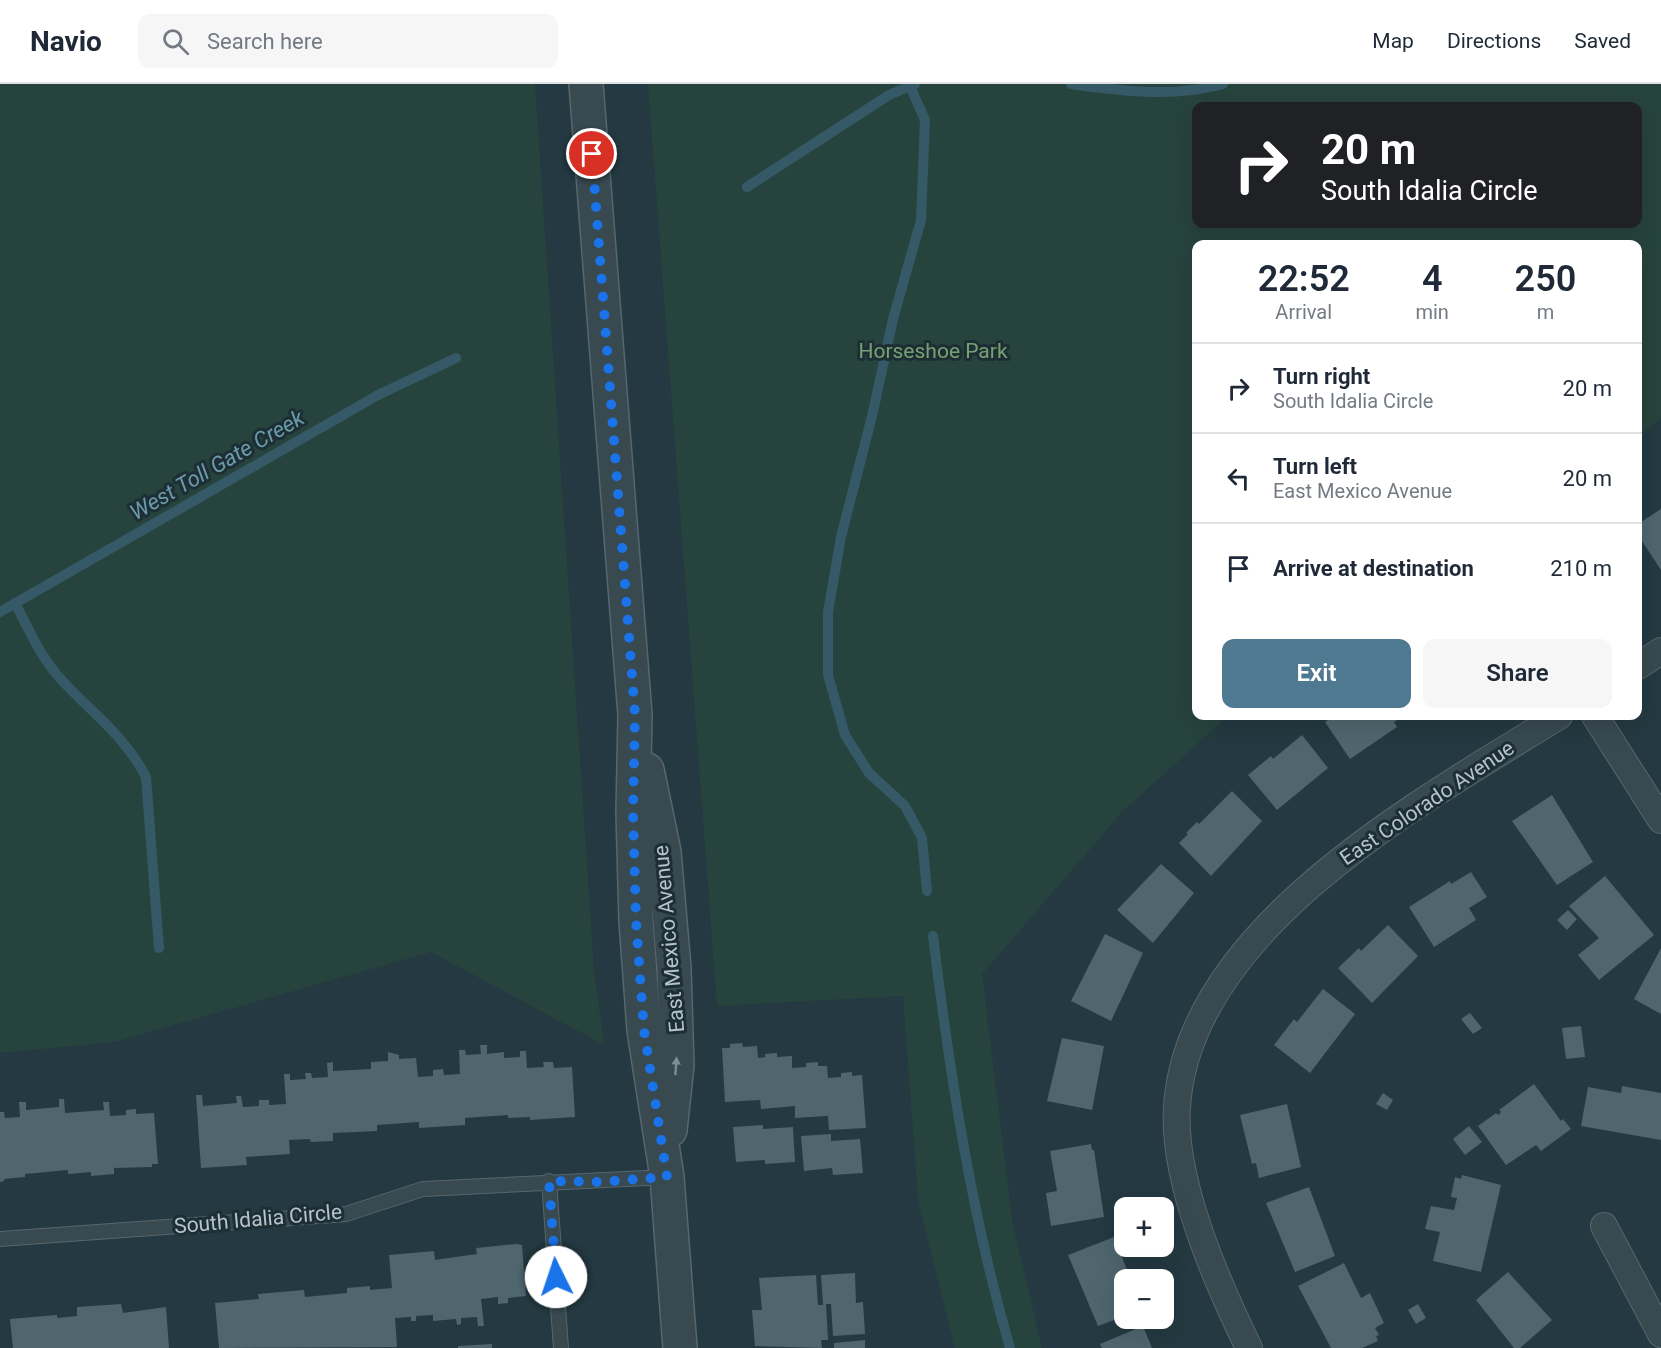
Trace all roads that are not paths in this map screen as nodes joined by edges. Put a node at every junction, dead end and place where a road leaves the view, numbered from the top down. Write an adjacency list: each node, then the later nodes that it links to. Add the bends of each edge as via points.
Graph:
1 (586, 84): 7 (street, East Mexico Avenue, via 635,715 636,921 644,1030)
2 (1661, 651): 3 (street)
3 (1642, 663)
4 (1553, 720): 14 (street, East Colorado Avenue, via 1415,806 1350,852 1290,904 1231,968 1193,1034 1182,1070 1177,1108 1179,1159 1189,1200)
5 (1598, 720): 6 (street)
6 (1661, 820)
7 (667, 1171): 8 (lane, South Idalia Circle, via 600,1182); 13 (street, East Mexico Avenue)
8 (549, 1181): 10 (lane, South Idalia Circle, via 423,1189 346,1214); 12 (lane)
9 (1604, 1226): 11 (street)
10 (0, 1239)
11 (1661, 1334)
12 (561, 1348)
13 (680, 1348)
14 (1249, 1348)

